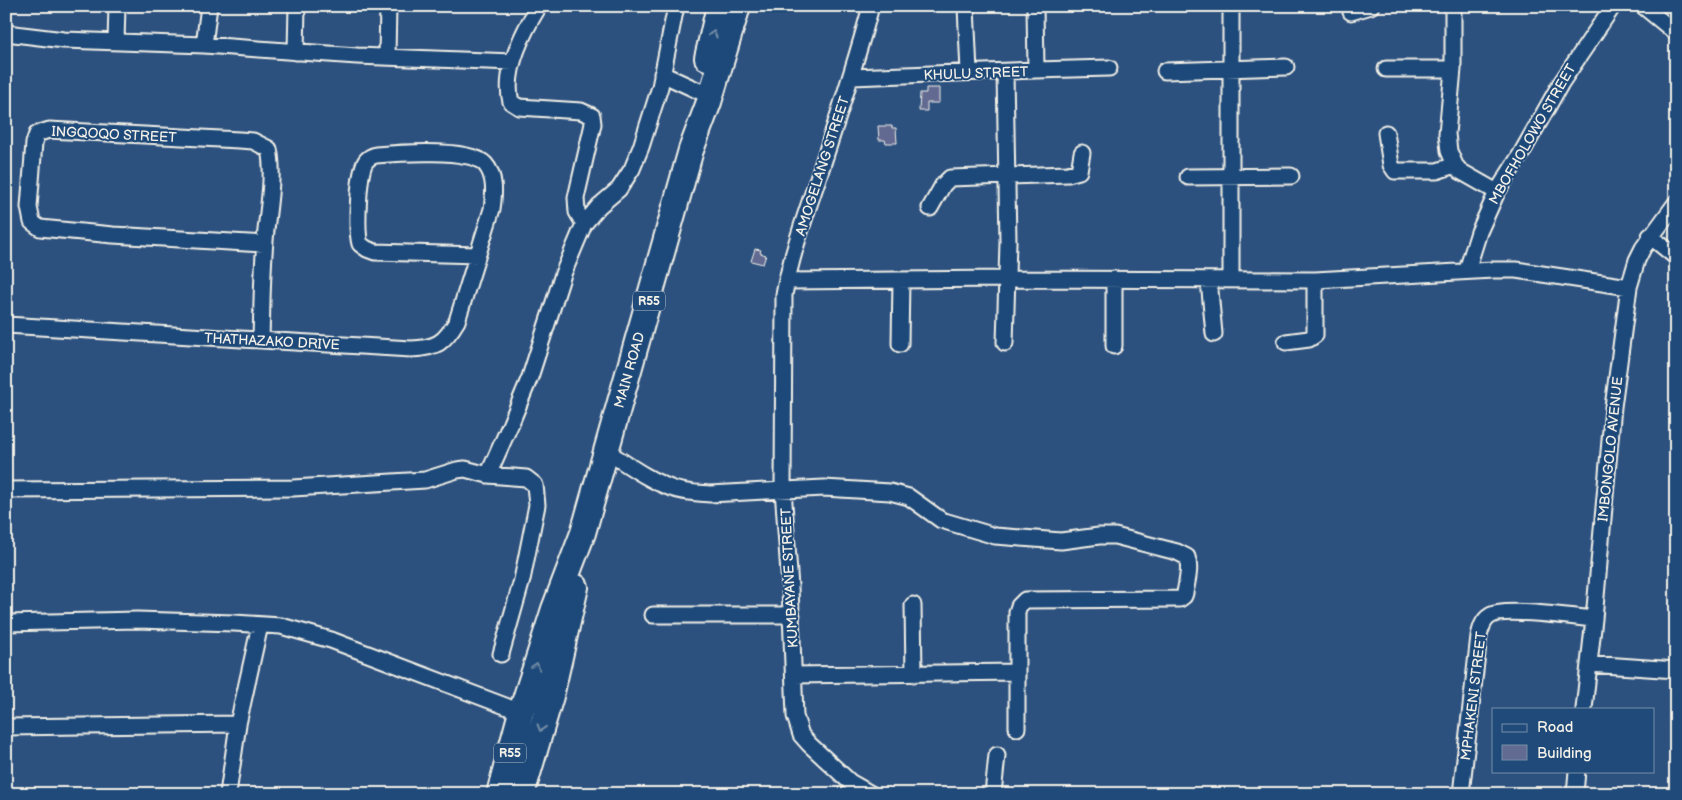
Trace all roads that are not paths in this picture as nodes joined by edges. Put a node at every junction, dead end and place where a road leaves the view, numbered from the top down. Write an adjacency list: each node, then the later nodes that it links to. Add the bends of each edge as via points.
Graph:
1 (117, 6): 20 (street)
2 (209, 6): 21 (street)
3 (297, 6): 22 (street)
4 (388, 6): 23 (street)
5 (539, 6): 24 (street)
6 (676, 6): 34 (street)
7 (719, 6): 36 (main road, MAIN ROAD / R55, one-way to 7)
8 (738, 6): 38 (main road, MAIN ROAD / R55)
9 (871, 6): 35 (street, AMOGELANG STREET)
10 (1035, 6): 30 (street, KHULU STREET)
11 (1230, 6): 27 (street)
12 (1371, 6): 17 (street)
13 (1453, 6): 29 (street)
14 (1614, 6): 45 (street, MBOFHOLOWO STREET, via 1565,76)
15 (1643, 6): 18 (street)
16 (966, 7): 32 (street)
17 (1351, 12)
18 (1676, 32)
19 (6, 33): 20 (street)
20 (116, 42): 21 (street)
21 (204, 45): 22 (street)
22 (296, 52): 23 (street)
23 (387, 56): 24 (street)
24 (513, 62): 48 (street, via 511,102 519,107 581,111 592,116 593,124 576,198 577,212)
25 (1286, 67): 27 (street)
26 (1109, 68): 30 (street)
27 (1232, 69): 31 (street); 42 (street)
28 (1386, 69): 29 (street)
29 (1453, 69): 40 (street, via 1447,143)
30 (1036, 70): 33 (street, KHULU STREET)
31 (1164, 71)
32 (969, 72): 33 (street, KHULU STREET); 35 (street, KHULU STREET)
33 (1005, 72): 41 (street)
34 (662, 74): 36 (street); 48 (street, via 632,169 619,189)
35 (852, 77): 60 (street, AMOGELANG STREET)
36 (699, 91): 38 (main road, MAIN ROAD / R55, via 692,120)
37 (1386, 133): 40 (street, via 1391,165 1395,171 1443,170)
38 (691, 150): 70 (main road, MAIN ROAD / R55)
39 (1082, 154): 41 (street, via 1081,168 1076,173)
40 (1455, 165): 45 (street, via 1467,176)
41 (1007, 176): 47 (street, via 950,178); 54 (street)
42 (1232, 176): 43 (street); 44 (street); 58 (street)
43 (1291, 176)
44 (1188, 177)
45 (1497, 192): 53 (street, MBOFHOLOWO STREET)
46 (1676, 203): 49 (street, IMBONGOLO AVENUE)
47 (930, 208)
48 (584, 224): 71 (street, via 563,274 530,377)
49 (1650, 236): 52 (street); 61 (street, IMBONGOLO AVENUE, via 1637,260)
50 (264, 244): 50 (street, INGQOQO STREET, via 271,160 269,149 262,145 239,140 50,130 37,134 29,207 32,222 40,228); 65 (street, INGQOQO STREET)
51 (476, 255): 51 (street, THATHAZAKO DRIVE, via 492,209 494,193 493,180 486,165 477,159 449,153 392,154 368,158 361,174 357,226 360,244 375,252); 65 (street, THATHAZAKO DRIVE, via 457,321 440,343 430,348)
52 (1676, 257)
53 (1467, 270): 59 (street); 61 (street, via 1516,270)
54 (1006, 279): 55 (street); 56 (street); 67 (street)
55 (1114, 279): 57 (street); 69 (street)
56 (901, 280): 60 (street); 68 (street)
57 (1209, 280): 58 (street); 64 (street)
58 (1231, 280): 59 (street)
59 (1315, 280): 66 (street, via 1315,334 1309,339)
60 (787, 281): 63 (street, AMOGELANG STREET)
61 (1628, 288): 78 (street, IMBONGOLO AVENUE, via 1613,407)
62 (6, 325): 65 (street, THATHAZAKO DRIVE)
63 (784, 328): 72 (street, KUMBAYANE STREET)
64 (1214, 334)
65 (261, 340)
66 (1286, 342)
67 (1005, 343)
68 (900, 344)
69 (1114, 346)
70 (606, 451): 72 (street, via 657,481 692,493); 74 (main road, MAIN ROAD / R55)
71 (488, 475): 73 (street, via 465,469 425,480 293,488); 81 (street, via 526,478 536,485 537,505 522,580)
72 (783, 489): 76 (street, KUMBAYANE STREET); 84 (street, via 890,492 909,497 941,520 995,536 1061,541 1115,536 1187,557 1185,593 1180,599 1025,600 1017,612)
73 (6, 490)
74 (584, 533): 88 (main road, MAIN ROAD / R55, one-way to 74, via 554,609); 96 (main road, MAIN ROAD / R55, one-way to 96, via 579,574 551,696)
75 (913, 605): 85 (street)
76 (792, 615): 77 (street); 86 (street, KUMBAYANE STREET)
77 (653, 616)
78 (1594, 619): 82 (street, IMBONGOLO AVENUE); 99 (street, MPHAKENI STREET, via 1503,612 1483,622)
79 (6, 623): 80 (street, via 137,620)
80 (260, 625): 88 (street, via 282,626 331,640); 89 (street)
81 (501, 654)
82 (1589, 664): 83 (street); 87 (street, IMBONGOLO AVENUE)
83 (1676, 670)
84 (1017, 672): 85 (street); 91 (street)
85 (914, 674): 86 (street)
86 (794, 675): 97 (street, KUMBAYANE STREET, via 795,716 801,735 850,782)
87 (1584, 708)
88 (521, 712): 95 (main road, MAIN ROAD / R55)
89 (238, 724): 90 (street); 94 (street)
90 (6, 727)
91 (1017, 728)
92 (997, 755): 98 (street)
93 (1577, 772): 100 (street)
94 (228, 794)
95 (499, 794)
96 (522, 794)
97 (871, 794)
98 (993, 794)
99 (1462, 794)
100 (1575, 794)

